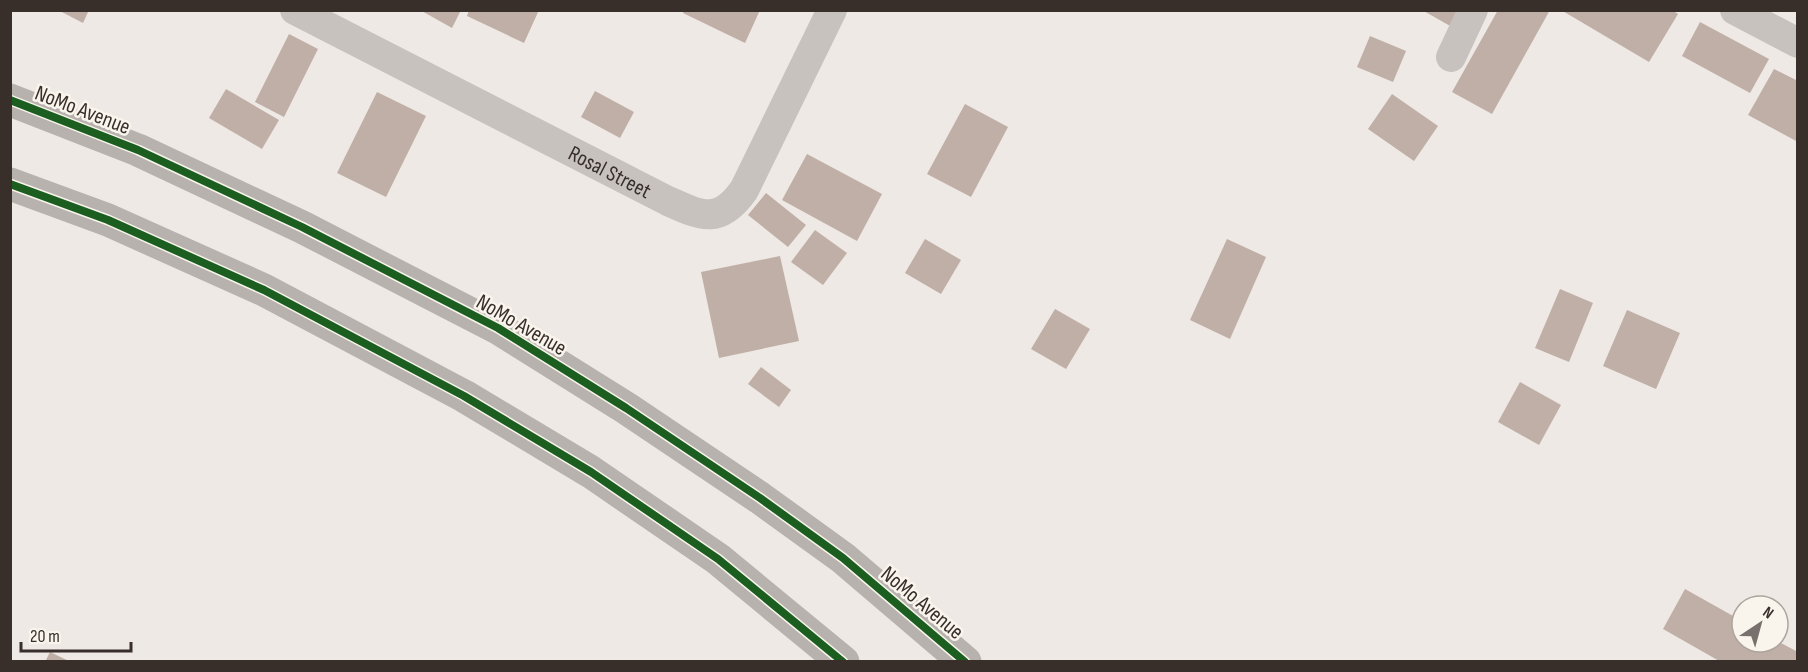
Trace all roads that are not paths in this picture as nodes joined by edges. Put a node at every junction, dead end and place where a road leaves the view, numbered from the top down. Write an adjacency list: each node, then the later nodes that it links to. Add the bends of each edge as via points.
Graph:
1 (295, 10): 2 (street, Rosal Street, via 668,201 694,213 717,215 732,206 744,190)
2 (832, 10)
3 (1473, 10): 6 (street)
4 (1735, 10): 5 (street)
5 (1797, 43)
6 (1451, 57)
7 (10, 100): 10 (main road, NoMo Avenue, via 158,159 302,227 498,328 760,498 843,558)
8 (10, 184): 9 (main road, via 108,220 264,290 464,396 591,471 718,559)
9 (843, 662)
10 (965, 662)

